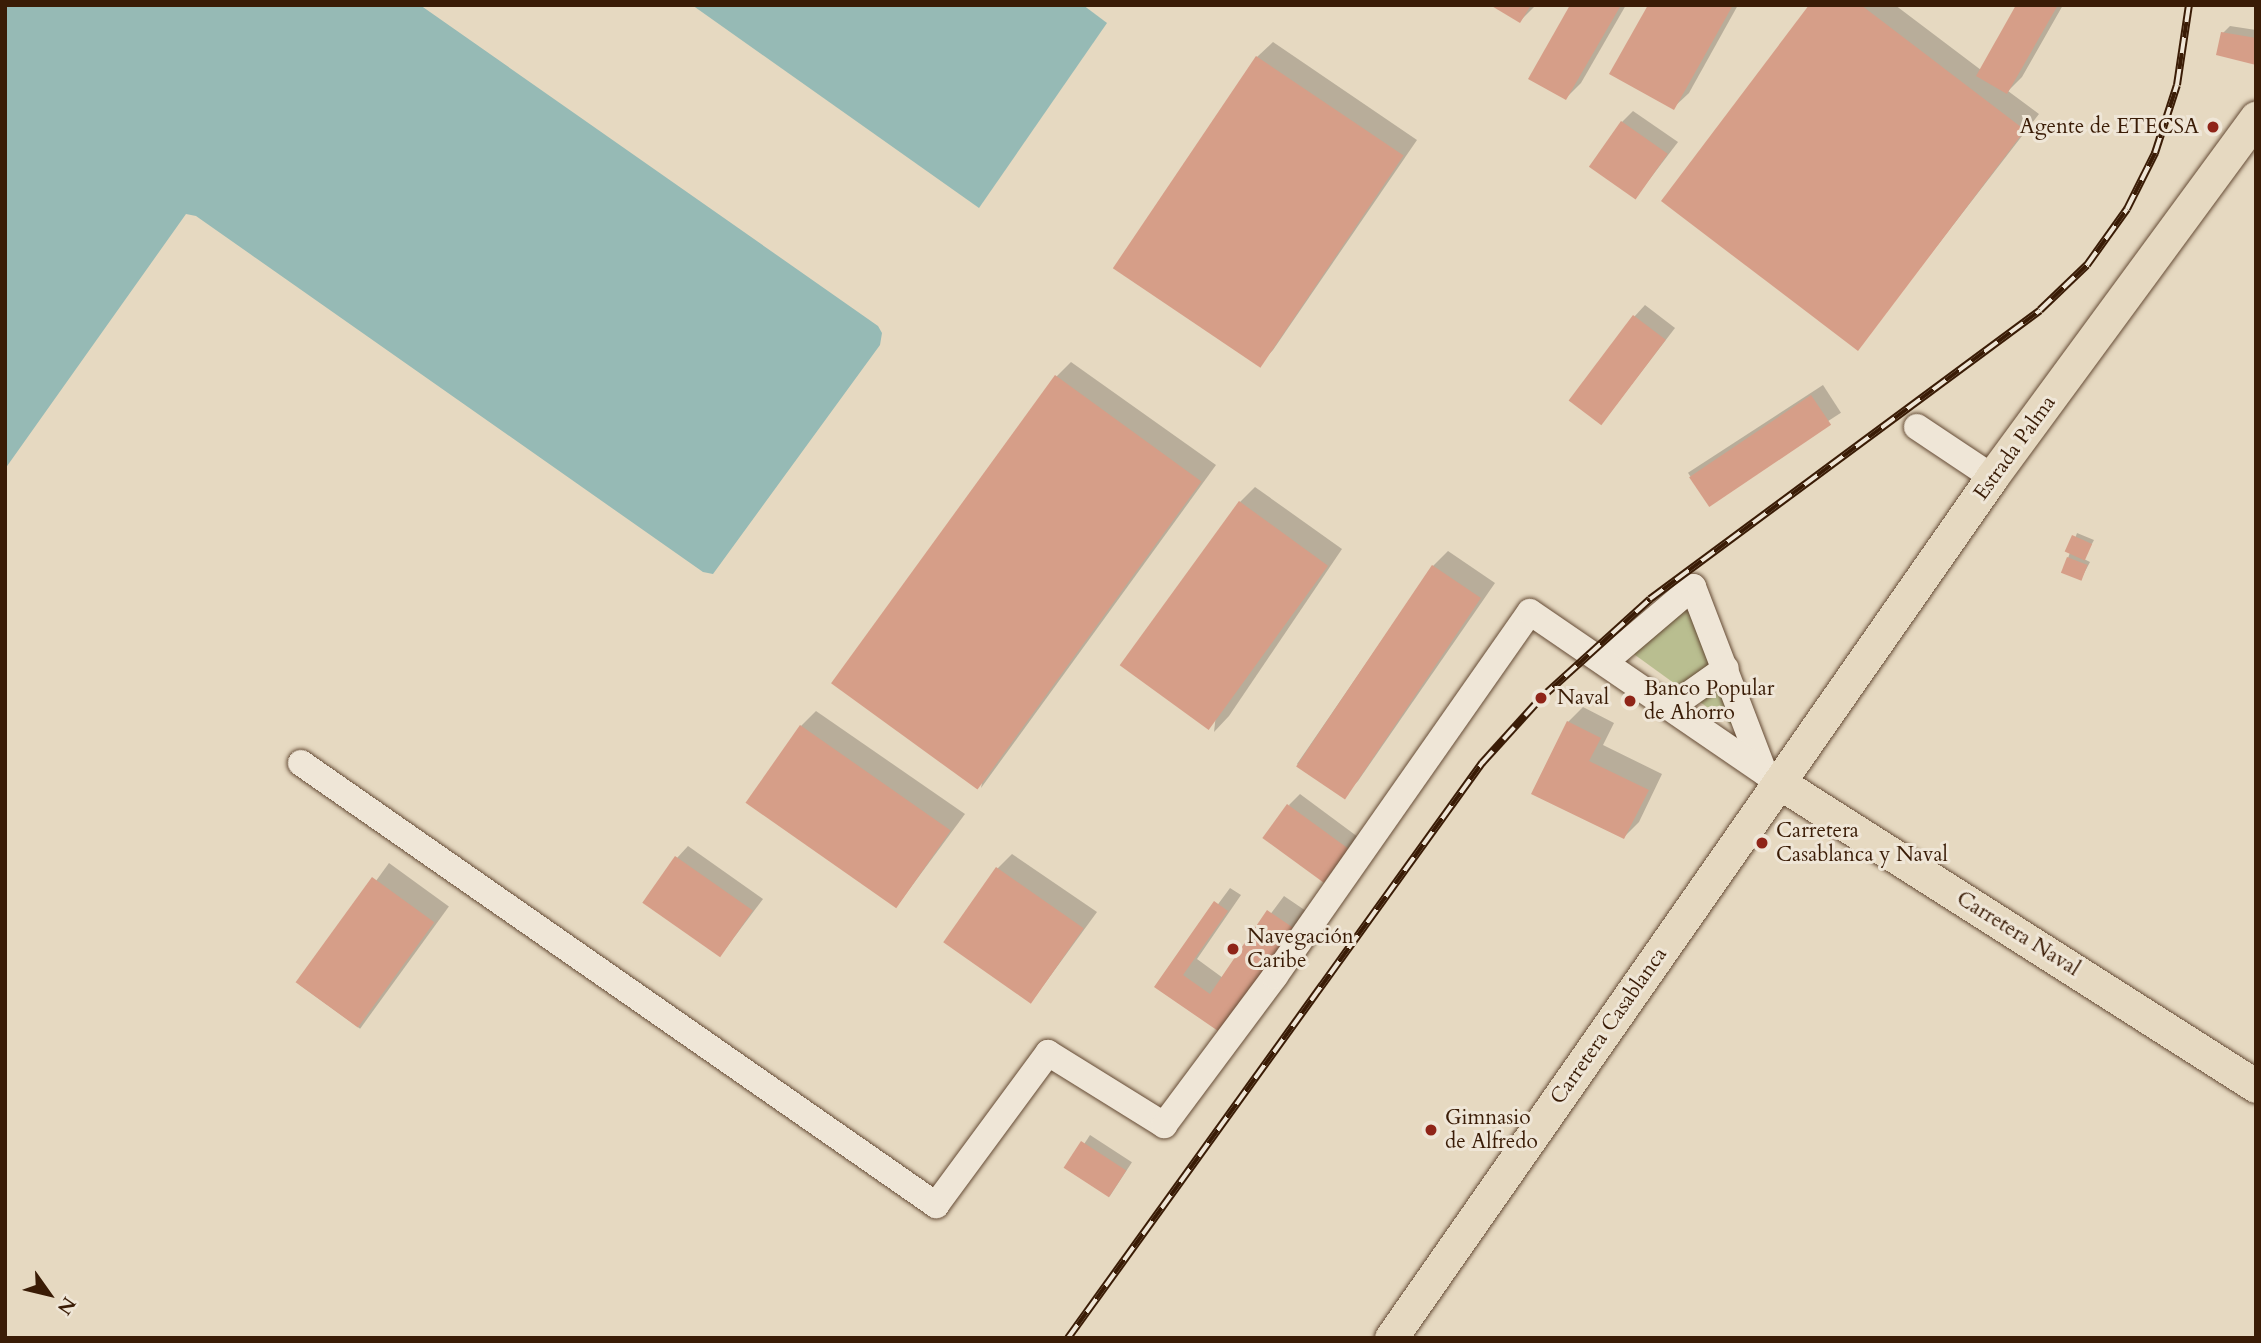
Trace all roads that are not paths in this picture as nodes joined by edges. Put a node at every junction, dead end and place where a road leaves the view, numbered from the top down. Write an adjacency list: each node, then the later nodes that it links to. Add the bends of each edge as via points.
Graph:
1 (2256, 118): 3 (main road, Estrada Palma)
2 (1917, 426): 3 (street)
3 (1993, 477): 8 (main road, Estrada Palma)
4 (1607, 660): 5 (street, via 1693,587); 6 (street); 7 (street, via 1530,611 1275,976 1164,1125 1048,1053 936,1205)
5 (1726, 668): 6 (street); 8 (street)
6 (1671, 707): 8 (street)
7 (301, 763)
8 (1772, 778): 9 (main road, Carretera Naval); 10 (main road, Carretera Casablanca)
9 (2256, 1086)
10 (1391, 1338)

